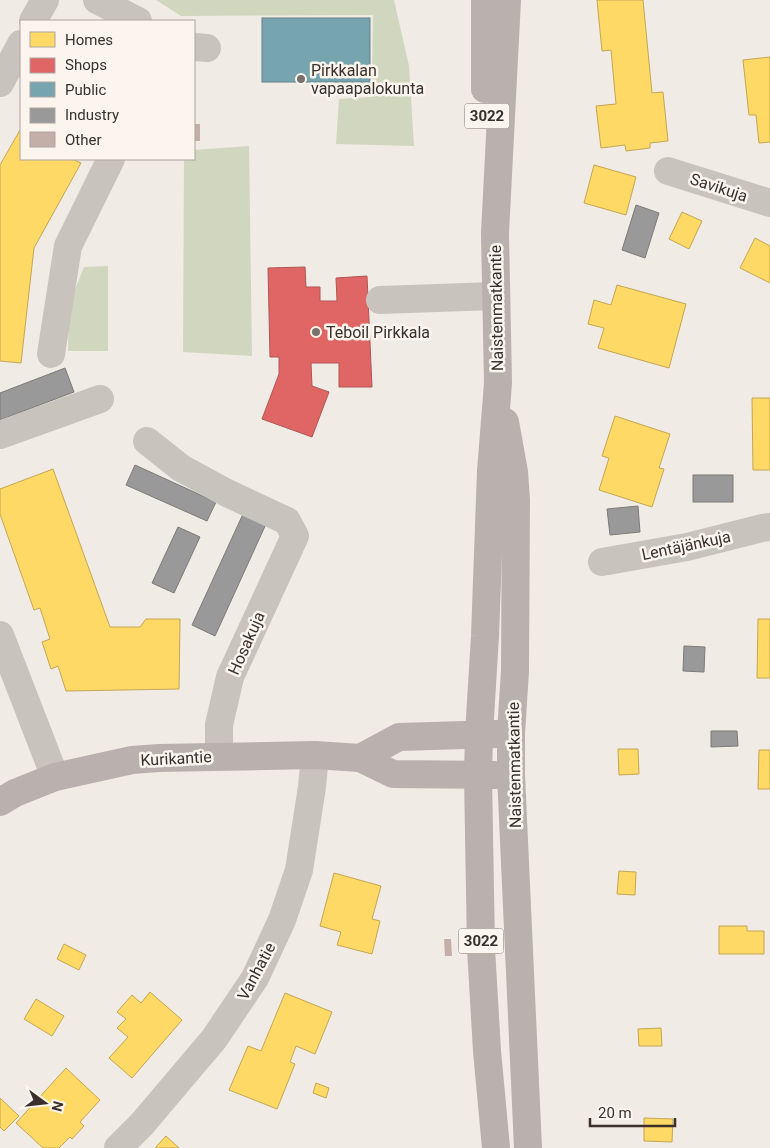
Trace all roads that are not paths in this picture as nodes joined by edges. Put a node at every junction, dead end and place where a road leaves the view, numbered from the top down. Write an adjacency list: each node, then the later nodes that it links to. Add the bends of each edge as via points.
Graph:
1 (45, 0): 5 (street)
2 (97, 0): 6 (street)
3 (485, 0): 12 (main road, Naistenmatkantie / 3022, via 484,79)
4 (507, 0): 12 (main road, Naistenmatkantie)
5 (34, 20)
6 (136, 20)
7 (20, 48): 8 (street)
8 (0, 84)
9 (111, 160): 15 (street, via 68,246)
10 (668, 171): 11 (street, Savikuja)
11 (770, 203)
12 (495, 233): 13 (main road, Naistenmatkantie / 3022)
13 (495, 296): 14 (street); 16 (main road, Naistenmatkantie / 3022)
14 (380, 300)
15 (51, 354)
16 (498, 383): 24 (main road, Naistenmatkantie / 3022, via 516,500 515,671); 25 (main road, Naistenmatkantie / 3022)
17 (100, 399): 18 (street)
18 (0, 436)
19 (147, 441): 27 (street, Hosakuja, via 181,468 287,521 295,536 230,677 218,725)
20 (770, 527): 21 (street, Lentäjänkuja, via 687,547)
21 (602, 562)
22 (0, 635): 23 (street)
23 (9, 685): 31 (street)
24 (511, 733): 25 (main road); 29 (main road, Naistenmatkantie / 3022)
25 (479, 734): 28 (main road, via 399,737); 30 (main road, Naistenmatkantie / 3022)
26 (315, 755): 27 (main road, Kurikantie); 28 (main road, Kurikantie); 33 (street, Vanhatie, via 300,870 282,920 255,978 214,1039)
27 (218, 756): 31 (main road, Kurikantie, via 132,760)
28 (360, 758): 30 (main road, Kurikantie, via 393,774)
29 (511, 775): 30 (main road, Kurikantie); 35 (main road, Naistenmatkantie / 3022)
30 (478, 776): 34 (main road, Naistenmatkantie / 3022, via 481,948)
31 (55, 777): 32 (main road, Kurikantie)
32 (0, 802)
33 (118, 1148)
34 (496, 1148)
35 (528, 1148)

